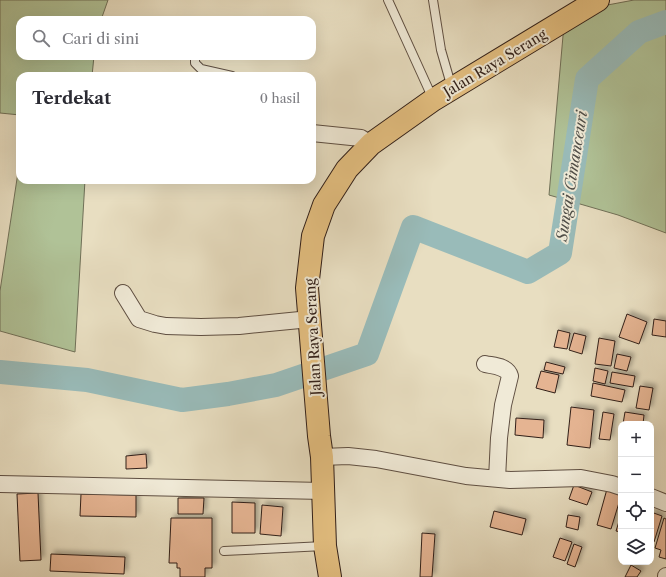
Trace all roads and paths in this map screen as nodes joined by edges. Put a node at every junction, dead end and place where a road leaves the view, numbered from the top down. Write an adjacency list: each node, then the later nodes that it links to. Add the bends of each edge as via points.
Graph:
1 (388, 0): 7 (lane)
2 (433, 0): 6 (lane, via 441,50)
3 (598, 0): 6 (highway, Jalan Raya Serang)
4 (195, 60): 5 (lane, via 201,69)
5 (214, 72)
6 (452, 88): 7 (highway, Jalan Raya Serang)
7 (433, 100): 9 (highway, Jalan Raya Serang)
8 (316, 132): 9 (street, via 361,138)
9 (371, 144): 11 (highway, Jalan Raya Serang, via 347,169 324,205 312,236 307,288)
10 (123, 293): 11 (street, via 140,319 166,326)
11 (310, 324): 13 (highway, Jalan Raya Serang)
12 (485, 364): 14 (street, via 504,368 510,376 503,405)
13 (322, 457): 14 (street, via 376,459 466,476); 17 (highway, Jalan Raya Serang)
14 (497, 479): 16 (street, via 581,478)
15 (0, 484): 17 (street)
16 (618, 486)
17 (323, 491): 18 (highway, Jalan Raya Serang)
18 (325, 546): 19 (lane); 20 (highway, Jalan Raya Serang)
19 (224, 551)
20 (330, 577)

